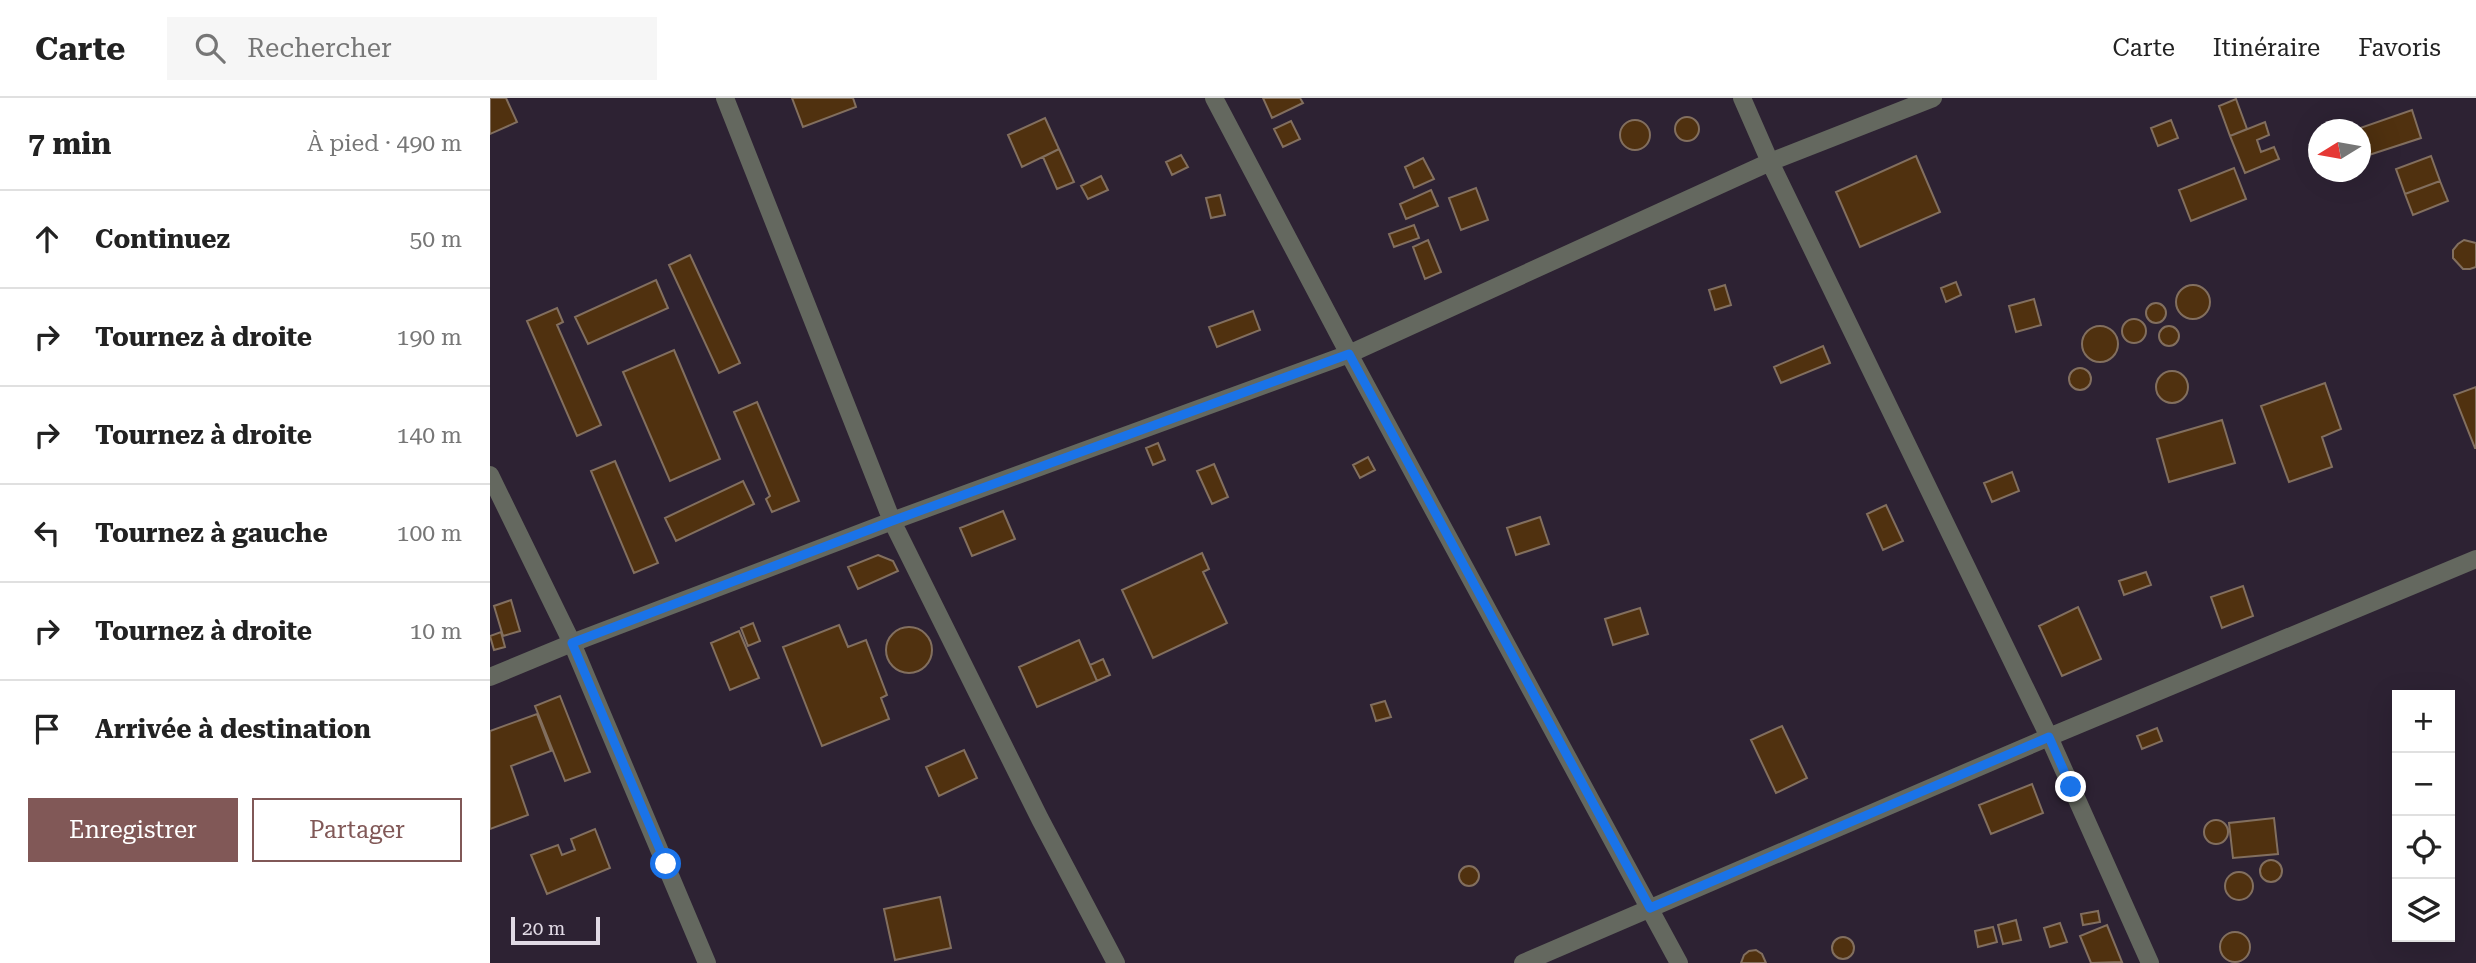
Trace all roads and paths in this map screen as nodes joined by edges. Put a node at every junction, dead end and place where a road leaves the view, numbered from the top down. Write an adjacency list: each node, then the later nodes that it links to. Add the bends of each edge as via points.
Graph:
1 (725, 98): 8 (street)
2 (1214, 98): 6 (street)
3 (1742, 98): 5 (street)
4 (1933, 98): 5 (street)
5 (1770, 162): 6 (street); 12 (street)
6 (1349, 354): 8 (street); 13 (street)
7 (490, 475): 10 (street)
8 (892, 521): 10 (street); 15 (street)
9 (2476, 559): 12 (street)
10 (572, 643): 11 (street); 14 (street)
11 (490, 677)
12 (2049, 737): 13 (street); 18 (street)
13 (1650, 908): 16 (street); 17 (street)
14 (707, 963)
15 (1116, 963)
16 (1523, 963)
17 (1679, 963)
18 (2150, 963)

